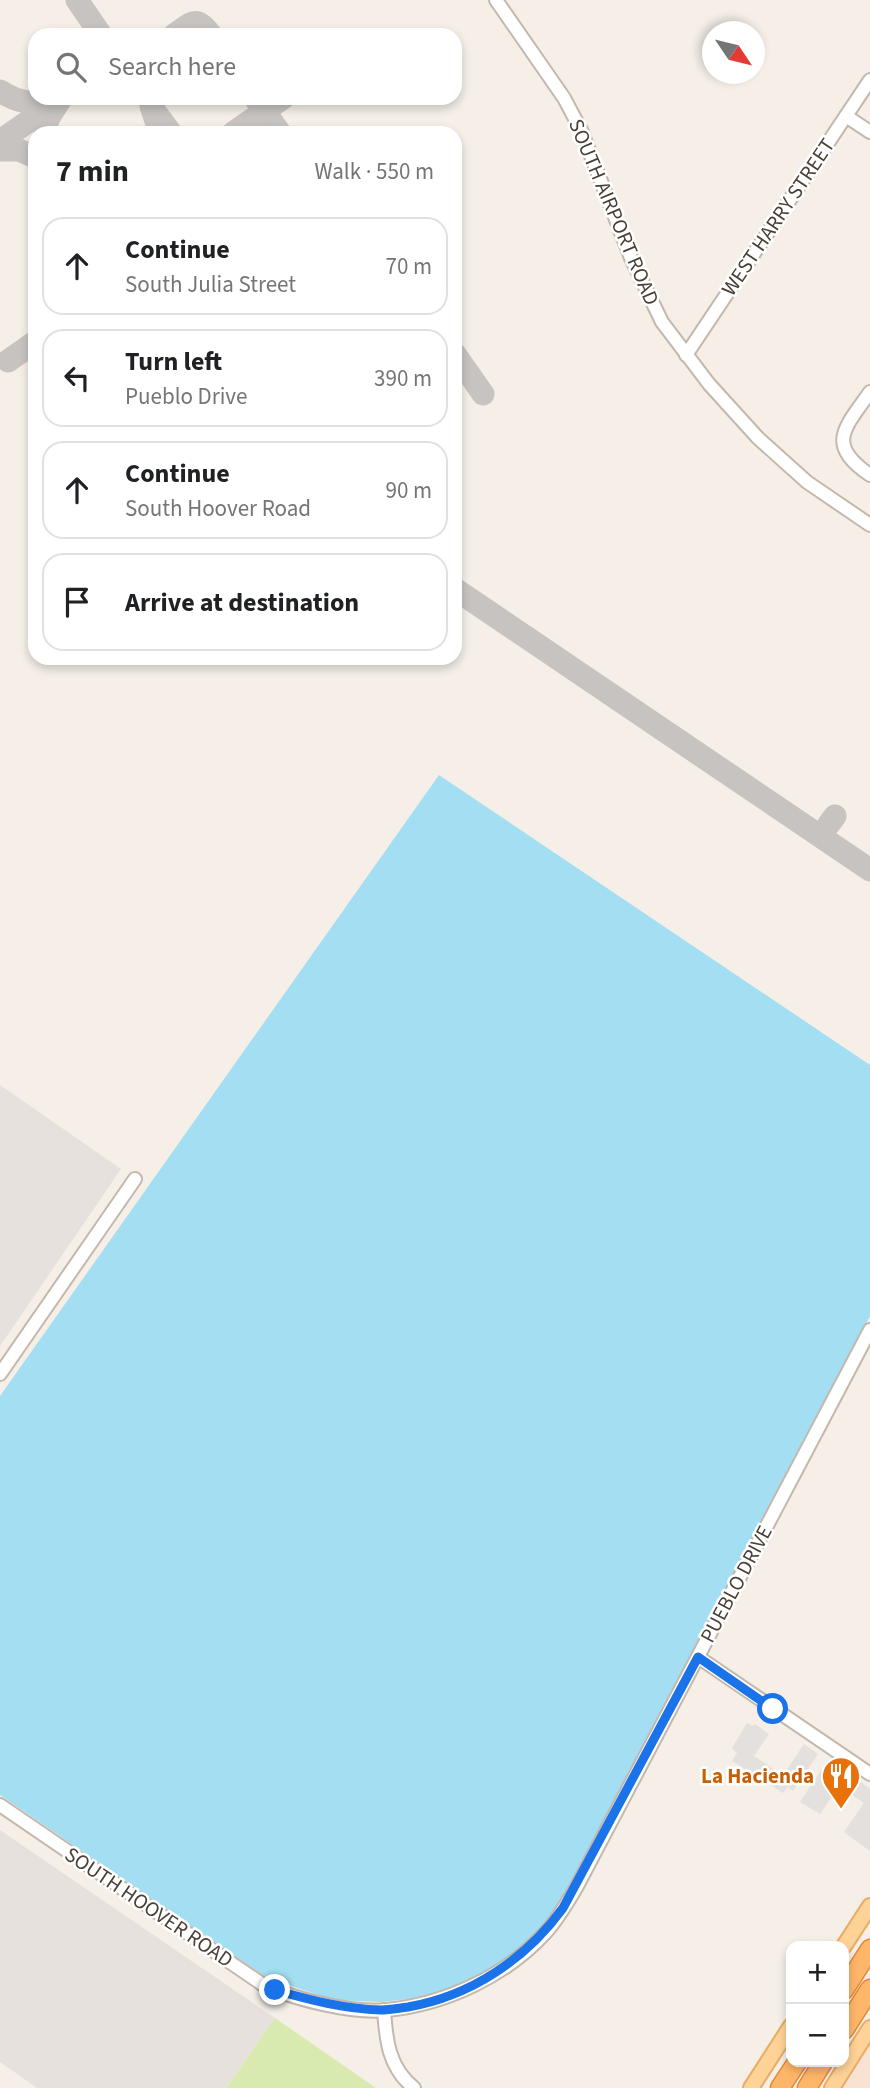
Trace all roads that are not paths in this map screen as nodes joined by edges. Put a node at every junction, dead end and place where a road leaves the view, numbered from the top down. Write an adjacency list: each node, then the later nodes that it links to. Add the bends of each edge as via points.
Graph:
1 (496, 0): 5 (street, SOUTH AIRPORT ROAD, via 564,98 651,302)
2 (870, 80): 3 (street, WEST HARRY STREET)
3 (846, 116): 4 (street); 5 (street, WEST HARRY STREET)
4 (870, 132)
5 (687, 355): 8 (street, SOUTH AIRPORT ROAD, via 758,438 807,482)
6 (870, 391): 7 (street, via 842,439 846,453)
7 (870, 475)
8 (870, 525)
9 (135, 1179): 11 (street)
10 (870, 1331): 12 (street, PUEBLO DRIVE)
11 (1, 1370)
12 (698, 1657): 13 (street); 20 (street, PUEBLO DRIVE, via 576,1888 546,1932 477,1984 421,2004)
13 (870, 1774)
14 (0, 1805): 20 (street, SOUTH HOOVER ROAD, via 262,1984 332,2006)
15 (870, 1906): 16 (main road)
16 (847, 1941)
17 (870, 1949): 18 (highway)
18 (849, 1982)
19 (870, 1989): 21 (highway)
20 (384, 2010): 26 (street, via 392,2062)
21 (849, 2022)
22 (870, 2028): 30 (main road)
23 (786, 2034): 27 (main road)
24 (794, 2067): 28 (highway)
25 (821, 2067): 29 (highway)
26 (414, 2088)
27 (751, 2088)
28 (780, 2088)
29 (807, 2088)
30 (832, 2088)

